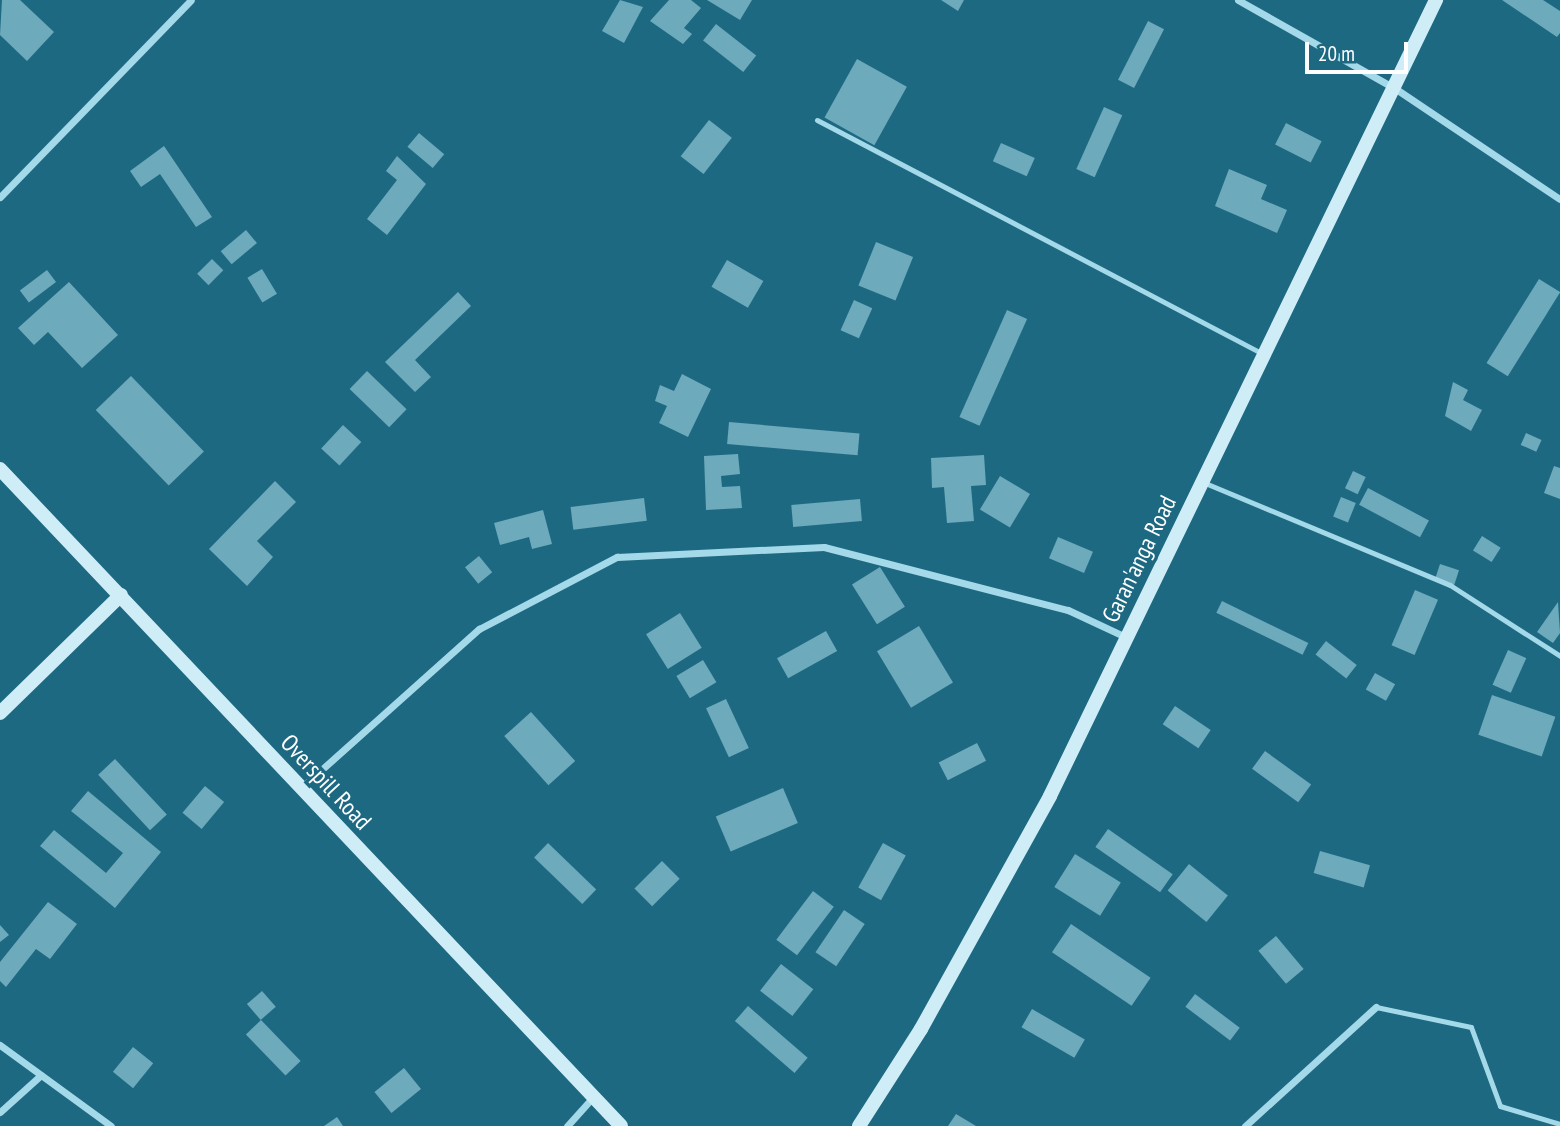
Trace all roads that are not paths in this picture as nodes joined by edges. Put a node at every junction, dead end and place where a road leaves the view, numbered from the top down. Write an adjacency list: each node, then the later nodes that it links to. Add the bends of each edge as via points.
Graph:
1 (191, 0): 6 (street)
2 (1238, 0): 4 (street)
3 (1436, 0): 4 (street, Garan'anga Road)
4 (1396, 89): 7 (street); 8 (street, Garan'anga Road)
5 (817, 120): 8 (lane)
6 (0, 197)
7 (1560, 199)
8 (1263, 354): 10 (street, Garan'anga Road)
9 (0, 469): 11 (street, Overspill Road)
10 (1202, 482): 12 (street, Garan'anga Road); 13 (lane, via 1450,585)
11 (121, 595): 14 (street); 15 (street, Overspill Road)
12 (1126, 637): 15 (street, via 1068,610 824,547 617,557 479,629); 25 (street, Garan'anga Road, via 1006,877)
13 (1560, 656)
14 (0, 713)
15 (301, 789): 19 (street, Overspill Road)
16 (1376, 1007): 21 (lane, via 1471,1027 1500,1106); 26 (street)
17 (0, 1045): 18 (street)
18 (41, 1075): 20 (street); 22 (street)
19 (593, 1097): 23 (street); 24 (street, Overspill Road)
20 (0, 1112)
21 (1560, 1124)
22 (111, 1126)
23 (567, 1126)
24 (621, 1126)
25 (859, 1126)
26 (1245, 1126)

